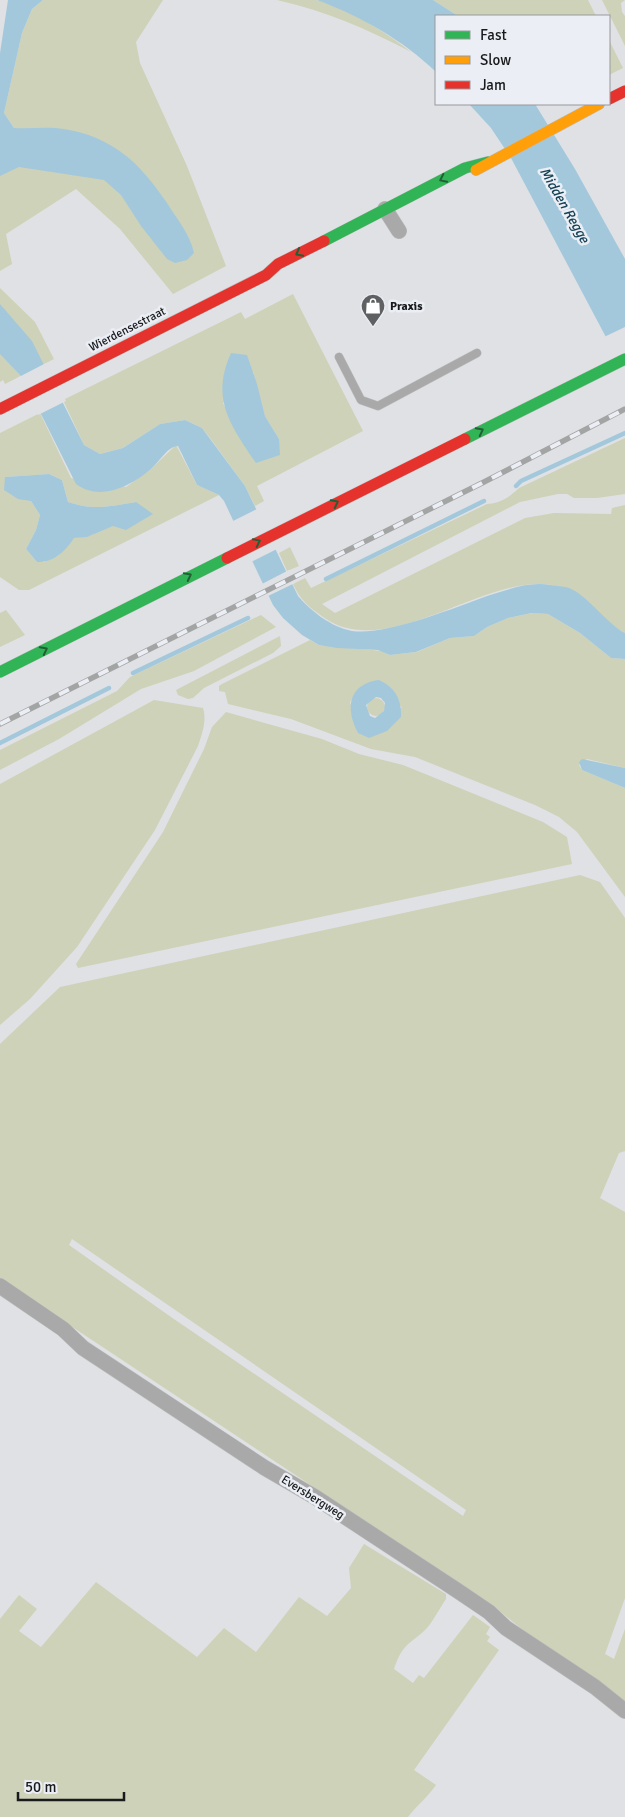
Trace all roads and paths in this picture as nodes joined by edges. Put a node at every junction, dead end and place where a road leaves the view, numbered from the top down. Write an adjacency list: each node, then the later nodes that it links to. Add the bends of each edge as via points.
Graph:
1 (625, 91): 2 (street)
2 (610, 98)
3 (598, 105): 4 (street, Wierdensestraat)
4 (488, 162): 5 (street, Wierdensestraat); 7 (street, Wierdensestraat, one-way to 7, via 465,168)
5 (451, 188)
6 (406, 213): 7 (street, Wierdensestraat)
7 (389, 222): 9 (street, Wierdensestraat, one-way to 9, via 278,264)
8 (314, 260): 9 (street, Wierdensestraat)
9 (266, 275): 13 (street, Wierdensestraat)
10 (477, 353): 11 (lane, via 378,406 361,400)
11 (339, 357)
12 (625, 358): 14 (street, one-way to 12)
13 (0, 409)
14 (0, 672)
15 (0, 1286): 16 (street, Eversbergweg, via 63,1329 83,1348 489,1612 506,1628)
16 (625, 1711)

